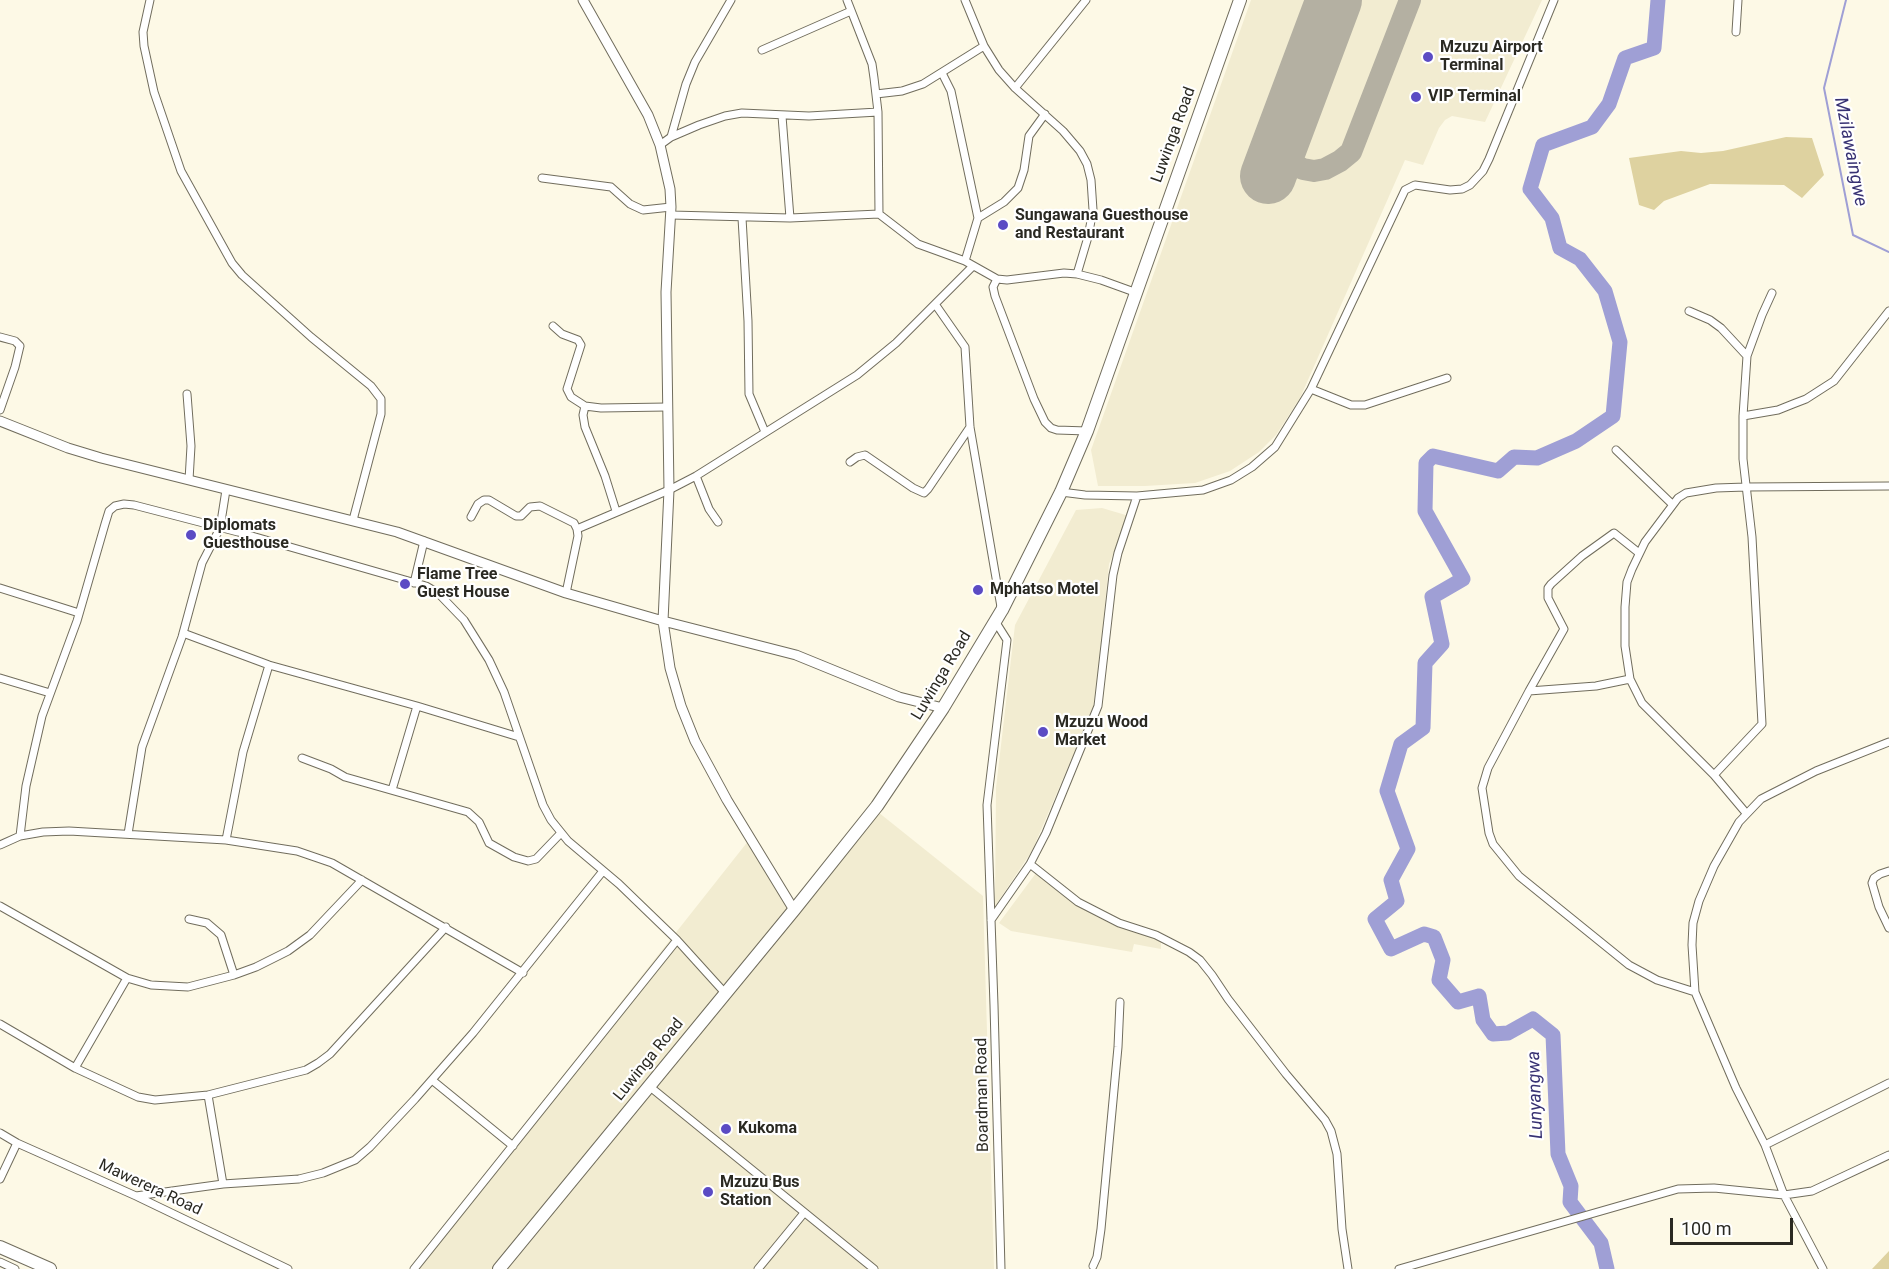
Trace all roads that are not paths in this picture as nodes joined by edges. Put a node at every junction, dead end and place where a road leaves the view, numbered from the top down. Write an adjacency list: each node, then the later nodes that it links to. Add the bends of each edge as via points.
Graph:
1 (150, 0): 65 (street, via 143,32 154,92 181,171 232,263 381,399 381,414)
2 (583, 0): 21 (street, via 648,115)
3 (731, 0): 20 (street, via 692,68)
4 (848, 0): 10 (street)
5 (965, 0): 12 (street)
6 (1086, 0): 15 (street)
7 (1240, 0): 32 (highway, Luwinga Road)
8 (1554, 0): 42 (street, via 1483,171 1462,189 1415,185 1405,190)
9 (1738, 0): 11 (street)
10 (851, 11): 13 (street); 16 (street, via 872,64)
11 (1736, 32)
12 (984, 46): 14 (street); 15 (street)
13 (762, 50)
14 (942, 73): 16 (street, via 924,84); 27 (street, via 951,91)
15 (1015, 88): 18 (street)
16 (876, 94): 17 (street)
17 (878, 112): 19 (street); 24 (street)
18 (1045, 114): 27 (street, via 1029,136 1018,188); 30 (street, via 1080,151 1091,180 1091,224)
19 (782, 116): 20 (street, via 741,113); 26 (street)
20 (671, 137): 21 (street)
21 (660, 145): 23 (street)
22 (542, 178): 23 (street, via 611,187 630,204 644,210)
23 (671, 211): 25 (street); 45 (street, via 666,292)
24 (879, 213): 26 (street); 28 (street, via 918,244)
25 (742, 218): 26 (street); 51 (street, via 749,394)
26 (790, 218)
27 (978, 218): 28 (street)
28 (964, 261): 29 (street)
29 (973, 266): 31 (street); 34 (street)
30 (1077, 274): 31 (street); 32 (street)
31 (997, 279): 50 (street, via 993,287 995,296 1045,422 1057,430)
32 (1137, 293): 50 (highway, Luwinga Road)
33 (1773, 293): 40 (street)
34 (935, 304): 49 (street, via 965,347); 51 (street, via 857,375)
35 (1689, 311): 40 (street, via 1721,328)
36 (1886, 314): 37 (street); 47 (street, via 1834,381 1806,399 1778,410)
37 (1889, 325)
38 (553, 326): 44 (street, via 581,345 567,389 571,397)
39 (0, 336): 46 (street, via 21,346)
40 (1747, 356): 47 (street)
41 (1448, 378): 42 (street, via 1365,405 1351,405)
42 (1311, 389): 61 (street, via 1275,447 1245,472 1203,490)
43 (187, 394): 55 (street)
44 (585, 406): 45 (street); 63 (street, via 585,427)
45 (667, 407): 59 (street)
46 (0, 410)
47 (1743, 416): 57 (street)
48 (0, 422): 55 (street, via 84,453)
49 (970, 427): 53 (street, via 924,493 865,455); 74 (street)
50 (1087, 431): 60 (highway, Luwinga Road)
51 (765, 432): 54 (street)
52 (1616, 450): 62 (street)
53 (850, 462)
54 (696, 476): 59 (street); 66 (street)
55 (189, 480): 58 (street)
56 (1889, 486): 57 (street)
57 (1746, 487): 62 (street, via 1686,493); 89 (street, via 1762,724)
58 (226, 490): 65 (street); 67 (street)
59 (669, 490): 63 (street); 76 (street)
60 (1061, 492): 61 (street); 74 (highway, Luwinga Road)
61 (1137, 496): 97 (street, via 1113,575 1098,706)
62 (1672, 504): 70 (street)
63 (616, 511): 68 (street)
64 (471, 517): 68 (street, via 478,504 489,500 516,516 540,506 574,523)
65 (353, 520): 69 (street)
66 (718, 522)
67 (220, 528): 71 (street); 75 (street, via 134,505 115,506 105,524); 78 (street, via 202,563)
68 (577, 529): 73 (street)
69 (424, 542): 71 (street); 73 (street)
70 (1639, 554): 81 (street, via 1624,607); 82 (street, via 1614,533 1551,584 1548,598 1564,629)
71 (414, 583): 86 (street, via 438,593 464,620 489,660)
72 (0, 588): 75 (street)
73 (566, 593): 76 (street)
74 (1002, 610): 77 (highway, Luwinga Road)
75 (79, 613): 83 (street)
76 (663, 621): 85 (street, via 796,655 899,697); 102 (street, via 670,668 687,724 727,800)
77 (995, 621): 85 (highway, Luwinga Road); 104 (street, Boardman Road, via 1007,640 987,805)
78 (183, 633): 79 (street); 93 (street, via 142,747)
79 (269, 665): 84 (street); 95 (street, via 243,752)
80 (0, 678): 83 (street)
81 (1630, 679): 82 (street); 89 (street, via 1642,703)
82 (1529, 691): 111 (street, via 1488,768 1482,788 1493,844 1519,876 1629,965 1657,980)
83 (50, 693): 94 (street, via 32,756)
84 (417, 706): 86 (street); 90 (street)
85 (943, 708): 102 (highway, Luwinga Road, via 877,806)
86 (519, 737): 92 (street, via 543,805)
87 (1889, 742): 91 (street, via 1784,786)
88 (302, 758): 90 (street, via 345,777)
89 (1714, 775): 91 (street)
90 (392, 790): 92 (street, via 468,812 479,822 489,843 514,858 536,859)
91 (1746, 813): 111 (street, via 1714,866 1699,901 1692,945)
92 (561, 833): 98 (street)
93 (128, 834): 94 (street, via 69,831); 95 (street)
94 (20, 836): 96 (street)
95 (226, 840): 100 (street, via 297,851 332,863)
96 (0, 845)
97 (1030, 864): 104 (street); 141 (street, via 1078,902 1189,952 1212,975 1331,1131 1337,1154)
98 (603, 871): 107 (street); 108 (street)
99 (1889, 871): 106 (street, via 1872,883)
100 (362, 880): 105 (street); 109 (street, via 310,935 288,951)
101 (0, 906): 110 (street)
102 (794, 910): 112 (highway, Luwinga Road)
103 (189, 919): 109 (street, via 207,923 220,935)
104 (991, 920): 140 (street, Boardman Road)
105 (446, 927): 108 (street); 119 (street, via 318,1063 306,1070)
106 (1889, 928)
107 (677, 940): 112 (street); 123 (street)
108 (523, 973): 116 (street)
109 (234, 975): 110 (street, via 188,987 152,985)
110 (127, 978): 115 (street)
111 (1695, 992): 122 (street)
112 (725, 993): 118 (highway, Luwinga Road)
113 (1120, 1002): 132 (street, via 1101,1229)
114 (0, 1024): 115 (street)
115 (75, 1068): 119 (street, via 149,1100)
116 (432, 1080): 123 (street); 126 (street, via 355,1160 298,1179)
117 (1889, 1083): 122 (street)
118 (649, 1086): 129 (street); 137 (highway, Luwinga Road)
119 (208, 1095): 126 (street)
120 (0, 1133): 121 (street, Mawerera Road)
121 (17, 1143): 125 (street); 127 (street, Mawerera Road)
122 (1765, 1145): 128 (street)
123 (513, 1146): 136 (street)
124 (1889, 1155): 128 (street, via 1812,1191)
125 (0, 1179)
126 (223, 1184): 127 (street)
127 (136, 1196): 135 (street, Mawerera Road)
128 (1784, 1196): 142 (street, via 1678,1189); 143 (street)
129 (804, 1213): 138 (street); 139 (street)
130 (0, 1247): 134 (highway)
131 (0, 1262): 133 (street)
132 (1093, 1266)
133 (15, 1269)
134 (50, 1269)
135 (288, 1269)
136 (414, 1269)
137 (499, 1269)
138 (758, 1269)
139 (874, 1269)
140 (1001, 1269)
141 (1348, 1269)
142 (1399, 1269)
143 (1823, 1269)

